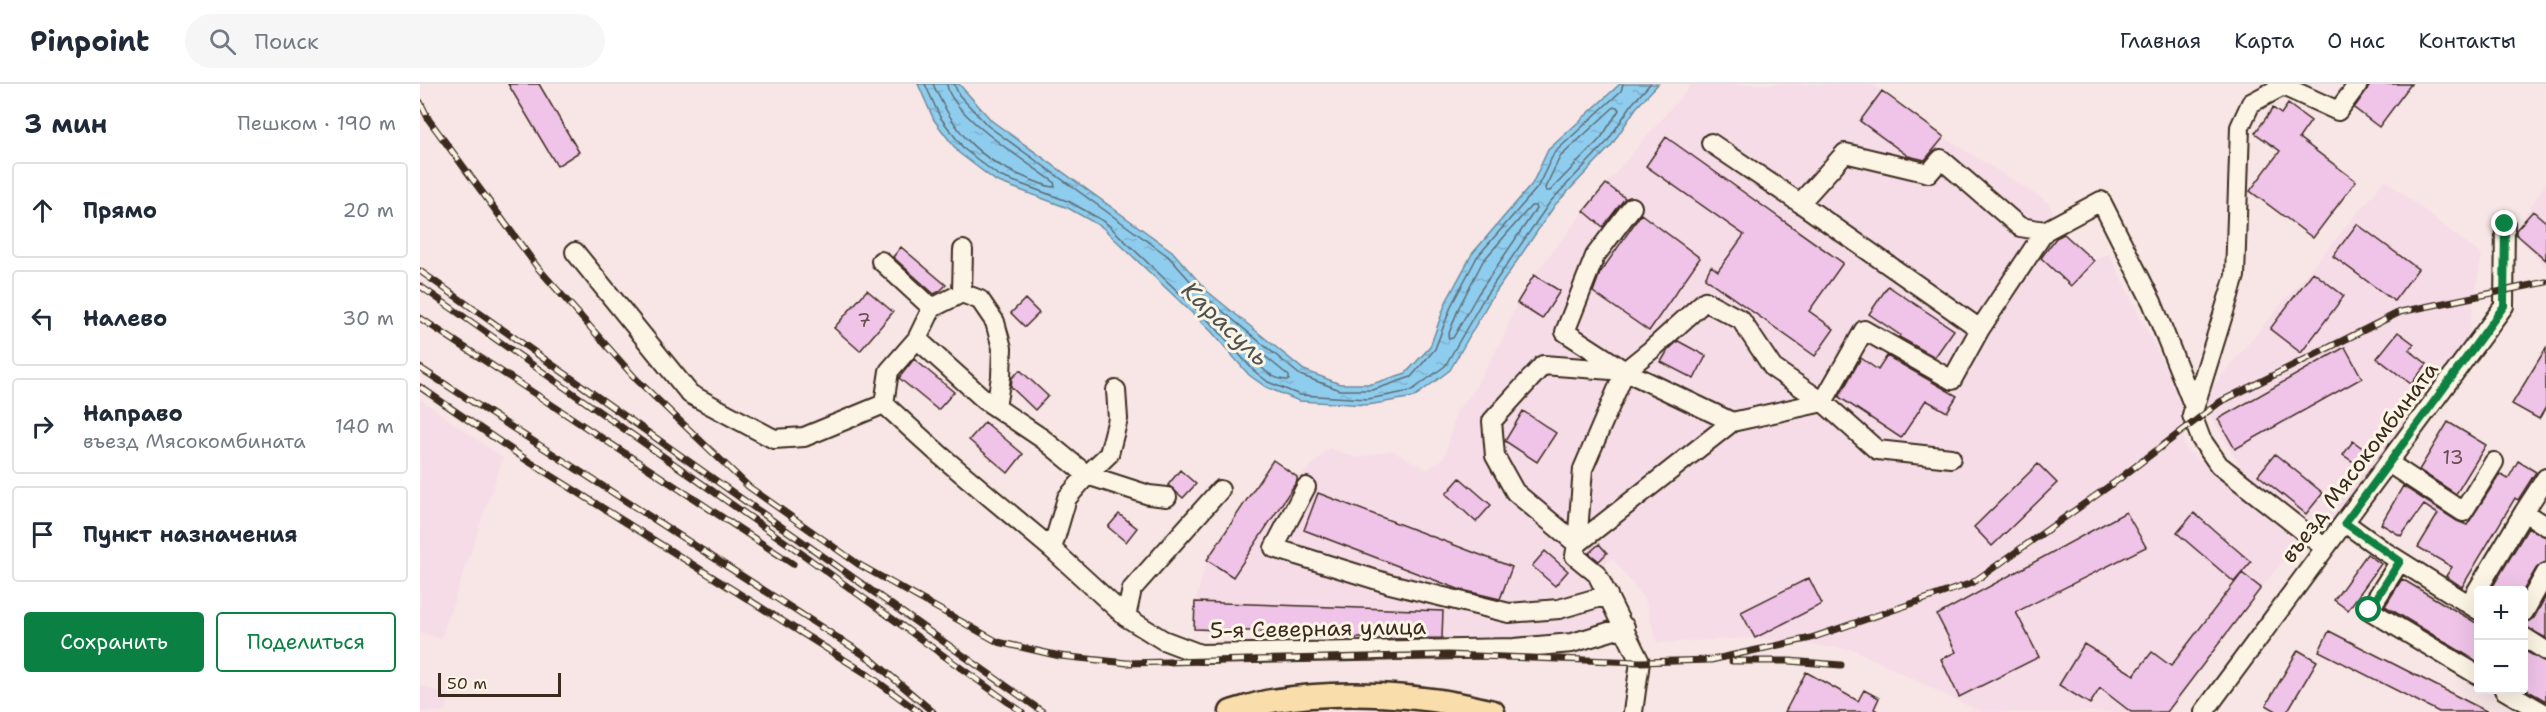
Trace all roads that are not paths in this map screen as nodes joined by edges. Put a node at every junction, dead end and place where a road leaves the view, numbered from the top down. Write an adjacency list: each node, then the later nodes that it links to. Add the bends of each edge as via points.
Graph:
1 (2358, 84): 19 (street, via 2338,111 2283,86 2250,103 2240,127 2235,276)
2 (1711, 143): 3 (street)
3 (1800, 203): 6 (street, via 1845,153 1929,173 1941,159 2020,227); 12 (street)
4 (1632, 207): 14 (street, via 1595,256 1565,332)
5 (2505, 224): 23 (street, въезд Мясокомбината, via 2504,306)
6 (2045, 231): 12 (street); 19 (street, via 2101,201 2152,302)
7 (963, 250): 10 (street)
8 (575, 252): 17 (street, via 690,394 774,439 804,437)
9 (881, 261): 11 (street)
10 (962, 293): 11 (street); 18 (street, via 980,300 995,322 1002,348)
11 (932, 308): 13 (street)
12 (1980, 329): 16 (street, via 1952,380 1864,330)
13 (917, 339): 17 (street, via 889,370); 18 (street)
14 (1625, 371): 16 (street, via 1705,301 1740,320 1773,368); 20 (street); 32 (street, via 1583,469); 32 (street, via 1543,365 1492,421 1495,456 1515,492)
15 (1116, 390): 24 (street, via 1118,419 1109,454)
16 (1823, 402): 20 (street); 21 (street, via 1877,450)
17 (884, 404): 34 (street, 5-я Северная улица)
18 (996, 407): 24 (street)
19 (2194, 407): 33 (street, via 2192,415 2201,439 2219,465)
20 (1732, 422): 32 (street)
21 (1951, 458)
22 (2494, 462): 23 (street, via 2463,512)
23 (2390, 464): 30 (street, въезд Мясокомбината)
24 (1087, 475): 28 (street, via 1149,495); 34 (street, via 1067,498)
25 (2546, 478): 29 (street)
26 (1306, 487): 38 (street, via 1274,548 1390,584 1509,613 1559,609)
27 (1220, 490): 41 (street, via 1132,589)
28 (1167, 496)
29 (2524, 512): 31 (street); 37 (street)
30 (2345, 523): 33 (street, въезд Мясокомбината); 35 (street)
31 (2546, 526)
32 (1577, 544): 38 (street, via 1575,556 1597,574)
33 (2325, 548): 50 (street, въезд Мясокомбината)
34 (1052, 549): 41 (street, 5-я Северная улица)
35 (2400, 561): 40 (street); 45 (street, via 2369,610)
36 (2546, 573): 39 (street)
37 (2485, 586)
38 (1608, 595): 42 (street)
39 (2528, 604)
40 (2474, 607)
41 (1126, 617): 42 (street, 5-я Северная улица, via 1163,640 1200,654 1514,648 1572,643)
42 (1625, 627): 49 (street, via 1640,662)
43 (2527, 640): 44 (street)
44 (2546, 651)
45 (2474, 673)
46 (2511, 694): 51 (street)
47 (1232, 712): 48 (main road, via 1271,701 1326,696 1430,699)
48 (1492, 712)
49 (1633, 712)
50 (2204, 712)
51 (2542, 712)

